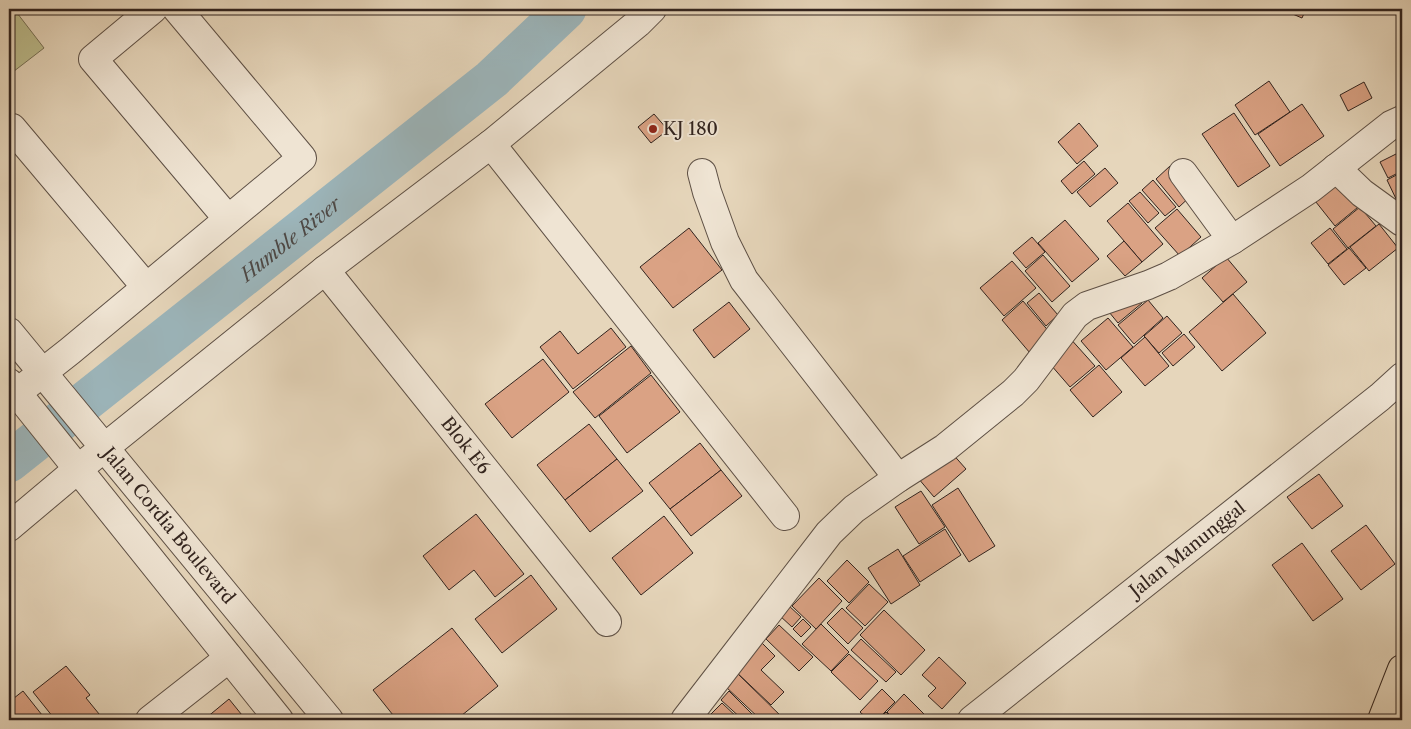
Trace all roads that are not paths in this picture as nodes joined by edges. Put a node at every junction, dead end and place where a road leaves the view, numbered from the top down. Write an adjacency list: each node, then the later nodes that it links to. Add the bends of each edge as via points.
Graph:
1 (154, 9): 10 (street, via 93,59)
2 (177, 9): 10 (street, via 302,158)
3 (652, 9): 6 (street)
4 (1402, 120): 7 (street)
5 (12, 128): 14 (street)
6 (491, 144): 13 (street); 22 (street)
7 (1336, 168): 11 (street, via 1362,193); 12 (street)
8 (702, 173): 21 (street, via 725,242 744,280)
9 (1183, 173): 12 (street)
10 (228, 219): 14 (street)
11 (1402, 222)
12 (1232, 240): 21 (street, via 1169,276 1087,306 1075,314 1013,393 945,448)
13 (325, 270): 19 (street); 24 (street, Blok E6)
14 (146, 287): 17 (street)
15 (9, 332): 17 (street, Jalan Cordia Boulevard)
16 (1402, 377): 32 (street, Jalan Manunggal)
17 (47, 379): 18 (street); 19 (street, Jalan Cordia Boulevard)
18 (15, 395): 20 (street, Jalan Cordia Boulevard)
19 (99, 442): 20 (street); 30 (street, Jalan Cordia Boulevard)
20 (71, 460): 23 (street); 25 (street, Jalan Cordia Boulevard)
21 (898, 478): 31 (street, via 854,509 829,533)
22 (785, 516)
23 (9, 527)
24 (607, 622)
25 (229, 658): 28 (street); 29 (street, Jalan Cordia Boulevard)
26 (1402, 669): 27 (highway)
27 (1382, 715)
28 (150, 720)
29 (279, 720)
30 (329, 720)
31 (685, 720)
32 (972, 720)

